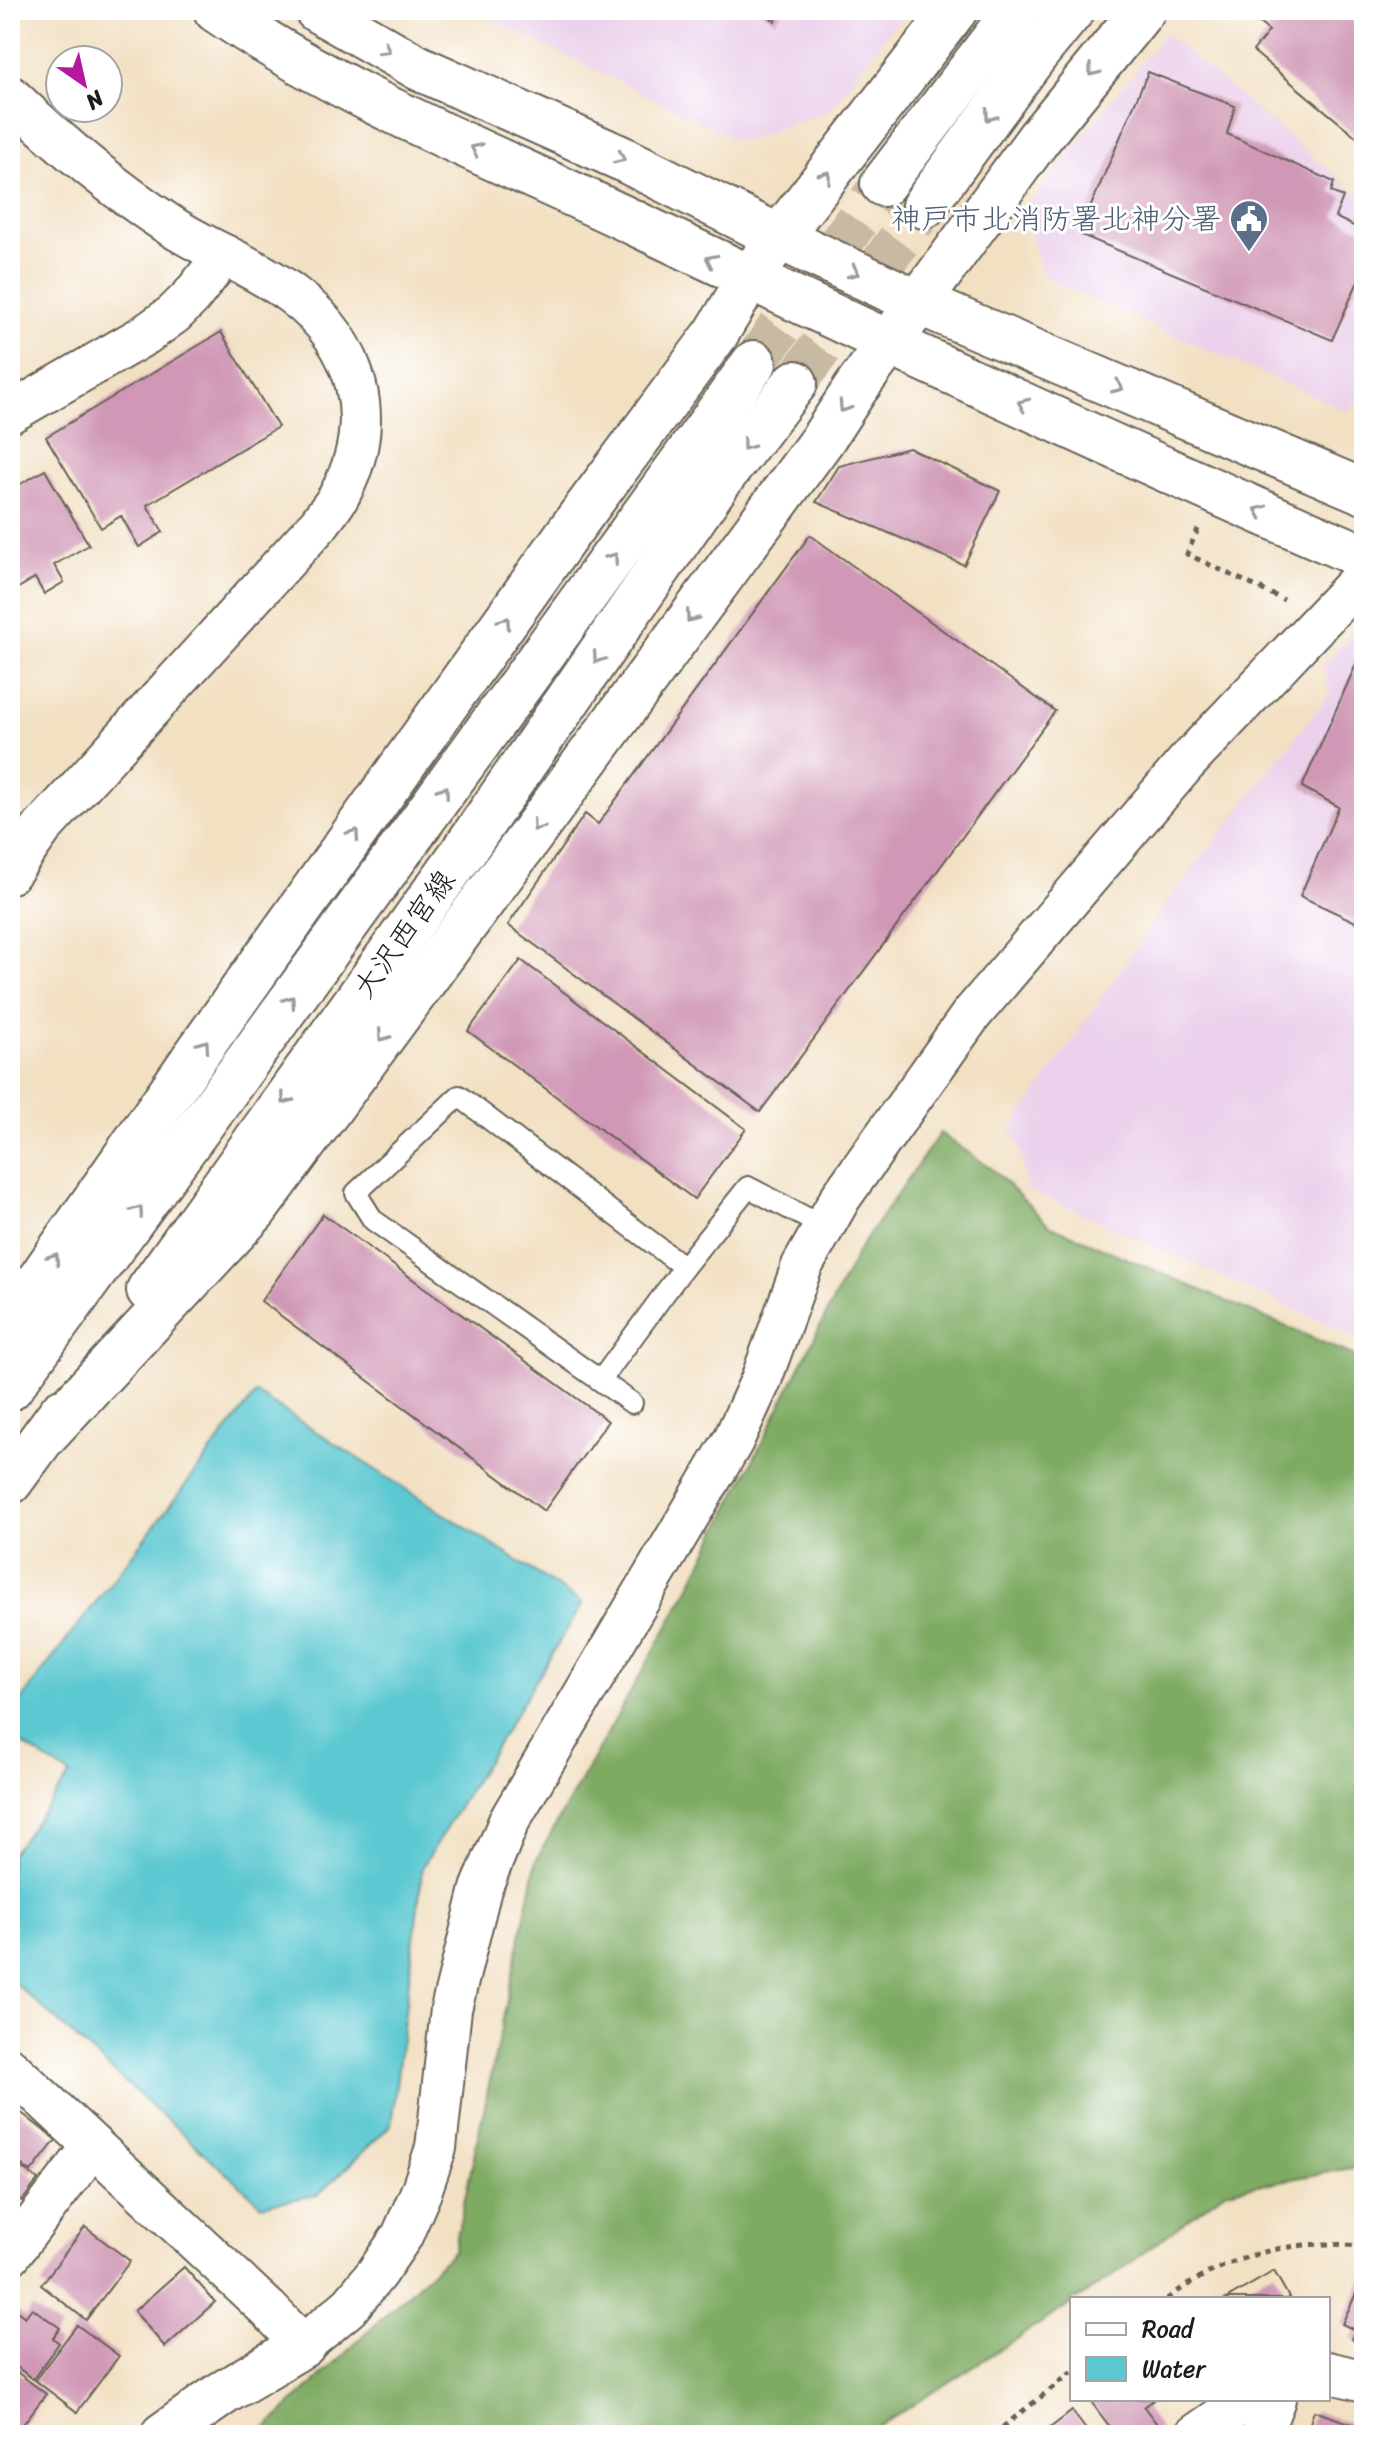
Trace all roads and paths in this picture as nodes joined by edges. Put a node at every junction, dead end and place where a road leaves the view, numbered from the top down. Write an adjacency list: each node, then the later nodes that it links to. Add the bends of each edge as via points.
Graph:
1 (216, 10): 12 (main road, one-way to 1, via 386,108 260,40)
2 (317, 10): 10 (main road, one-way to 10, via 419,68 625,160)
3 (955, 10): 10 (main road, one-way to 3)
4 (1016, 10): 8 (main road)
5 (1072, 10): 9 (main road, one-way to 9)
6 (1143, 10): 13 (main road, one-way to 13, via 1039,138)
7 (10, 96): 11 (street, via 97,172 171,226)
8 (883, 184)
9 (924, 206)
10 (779, 237): 12 (main road); 13 (main road, one-way to 13)
11 (224, 255): 17 (street, via 174,314); 23 (street, via 292,294 334,337 360,392 355,457 340,494 319,524 42,828)
12 (749, 279): 14 (main road); 26 (main road, one-way to 12, via 571,529 716,334)
13 (920, 302): 14 (main road); 18 (main road, one-way to 18)
14 (889, 343): 19 (main road, one-way to 14); 30 (main road, one-way to 30, via 255,1210)
15 (754, 363): 28 (main road, 大沢西宮線, one-way to 15)
16 (795, 383): 30 (main road, 大沢西宮線, one-way to 30, via 720,480 465,849)
17 (10, 413)
18 (1364, 492)
19 (1348, 550)
20 (1187, 554): 22 (path)
21 (1364, 575): 22 (street)
22 (1321, 618): 24 (street, via 1186,763 971,1015)
23 (10, 873)
24 (824, 1227): 25 (lane, via 748,1187); 37 (street, via 802,1266 733,1441 509,1821 481,1889 451,2009 436,2148 402,2236 348,2308)
25 (684, 1267): 27 (lane); 27 (lane, via 459,1096 356,1193 373,1220)
26 (10, 1322)
27 (601, 1380): 29 (lane)
28 (10, 1388)
29 (632, 1403)
30 (44, 1436): 31 (main road, 大沢西宮線)
31 (10, 1482)
32 (10, 2068): 33 (street)
33 (93, 2146): 35 (street); 37 (street)
34 (1364, 2247): 36 (path, via 1287,2247 1239,2259 1193,2279)
35 (10, 2255)
36 (1170, 2297)
37 (303, 2345): 43 (main road)
38 (1330, 2372): 40 (street)
39 (1070, 2374): 44 (path)
40 (1364, 2381)
41 (1244, 2401): 45 (street)
42 (1274, 2401): 46 (street)
43 (163, 2435)
44 (993, 2435)
45 (1195, 2435)
46 (1261, 2435)

